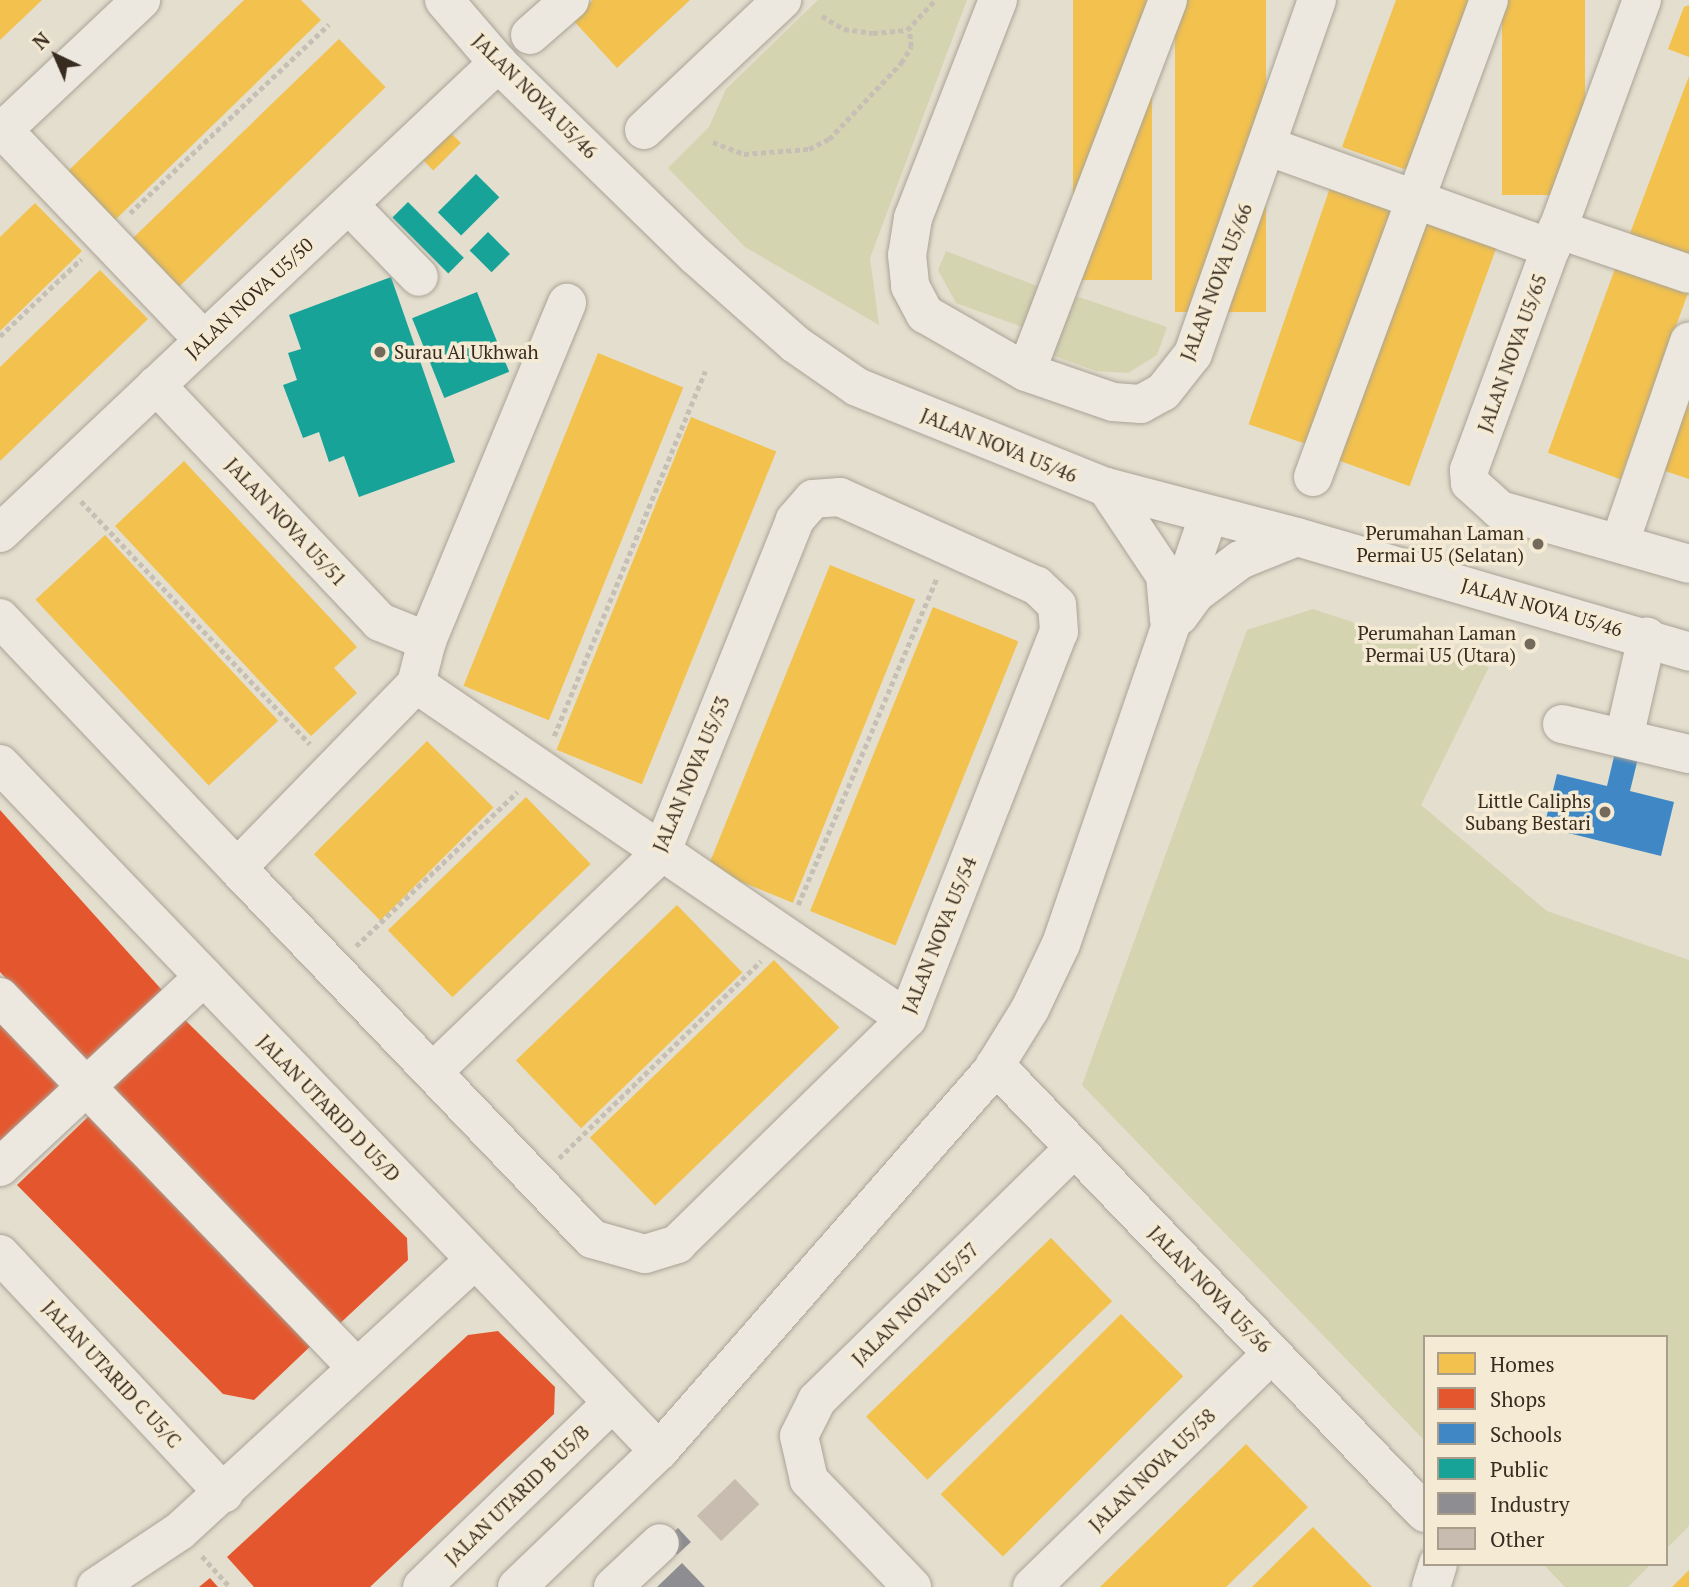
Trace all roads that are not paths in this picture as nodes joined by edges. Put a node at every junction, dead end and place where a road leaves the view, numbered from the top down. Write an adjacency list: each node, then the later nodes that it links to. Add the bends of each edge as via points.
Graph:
1 (141, 0): 12 (street)
2 (444, 0): 11 (street, JALAN NOVA U5/46)
3 (570, 0): 10 (street)
4 (782, 0): 13 (street)
5 (998, 0): 23 (street, JALAN NOVA U5/66, via 914,218 907,255 910,286 925,314)
6 (1168, 0): 23 (street)
7 (1317, 0): 14 (street, JALAN NOVA U5/66)
8 (1489, 0): 15 (street)
9 (1642, 0): 17 (street, JALAN NOVA U5/65)
10 (530, 35)
11 (498, 63): 16 (street, JALAN NOVA U5/50); 26 (street, JALAN NOVA U5/46, via 696,256 795,344 857,387)
12 (1, 131): 21 (street)
13 (644, 131)
14 (1267, 146): 15 (street); 23 (street, JALAN NOVA U5/66, via 1192,354 1163,392 1141,404 1113,402)
15 (1415, 199): 17 (street); 25 (street)
16 (349, 205): 19 (street); 21 (street, JALAN NOVA U5/50)
17 (1554, 239): 18 (street); 30 (street, JALAN NOVA U5/65, via 1469,470 1470,483 1500,510)
18 (1689, 274)
19 (419, 276)
20 (567, 303): 36 (street)
21 (204, 341): 24 (street, JALAN NOVA U5/50)
22 (1689, 342): 30 (street)
23 (1026, 372)
24 (156, 385): 28 (street, JALAN NOVA U5/50); 36 (street, JALAN NOVA U5/51, via 380,622)
25 (1313, 477)
26 (1106, 487): 27 (street, JALAN NOVA U5/46); 33 (street, via 1165,575)
27 (1208, 517): 29 (street, JALAN NOVA U5/46); 33 (street)
28 (0, 533)
29 (1297, 537): 33 (street, via 1240,560 1196,593); 35 (street, JALAN NOVA U5/46)
30 (1620, 542): 31 (street, JALAN NOVA U5/65)
31 (1689, 564)
32 (0, 618): 44 (street)
33 (1170, 629): 48 (street, via 1061,944 1030,1009)
34 (1059, 632): 43 (street, JALAN NOVA U5/53, via 1057,605 1037,586 840,497 813,499 795,520); 47 (street, JALAN NOVA U5/54)
35 (1647, 637): 37 (street, JALAN NOVA U5/46); 40 (street)
36 (427, 640): 38 (street)
37 (1689, 652)
38 (416, 684): 43 (street); 44 (street)
39 (1562, 724): 40 (street)
40 (1624, 738): 41 (street)
41 (1689, 754)
42 (0, 764): 45 (street, JALAN UTARID D U5/D)
43 (661, 853): 47 (street); 49 (street, JALAN NOVA U5/53)
44 (236, 868): 49 (street)
45 (204, 977): 50 (street); 54 (street, JALAN UTARID D U5/D)
46 (0, 997): 50 (street)
47 (907, 1019): 49 (street, JALAN NOVA U5/54, via 677,1244 645,1254 592,1239)
48 (995, 1065): 51 (street, JALAN NOVA U5/56); 58 (street)
49 (433, 1072)
50 (86, 1087): 52 (street); 56 (street)
51 (1074, 1148): 55 (street, JALAN NOVA U5/56); 67 (street, JALAN NOVA U5/57, via 817,1400 799,1436 809,1480)
52 (0, 1167)
53 (0, 1254): 59 (street, JALAN UTARID C U5/C)
54 (475, 1260): 56 (street); 57 (street, JALAN UTARID D U5/D)
55 (1272, 1354): 60 (street, JALAN NOVA U5/56); 68 (street, JALAN NOVA U5/58)
56 (356, 1367): 59 (street)
57 (612, 1403): 58 (street, JALAN UTARID D U5/D); 64 (street, JALAN UTARID B U5/B)
58 (659, 1451): 65 (street)
59 (224, 1493): 63 (street, via 180,1531)
60 (1423, 1511)
61 (660, 1543): 66 (street)
62 (1437, 1566): 69 (street)
63 (96, 1587)
64 (422, 1587)
65 (517, 1587)
66 (613, 1587)
67 (912, 1587)
68 (1032, 1587)
69 (1431, 1587)

